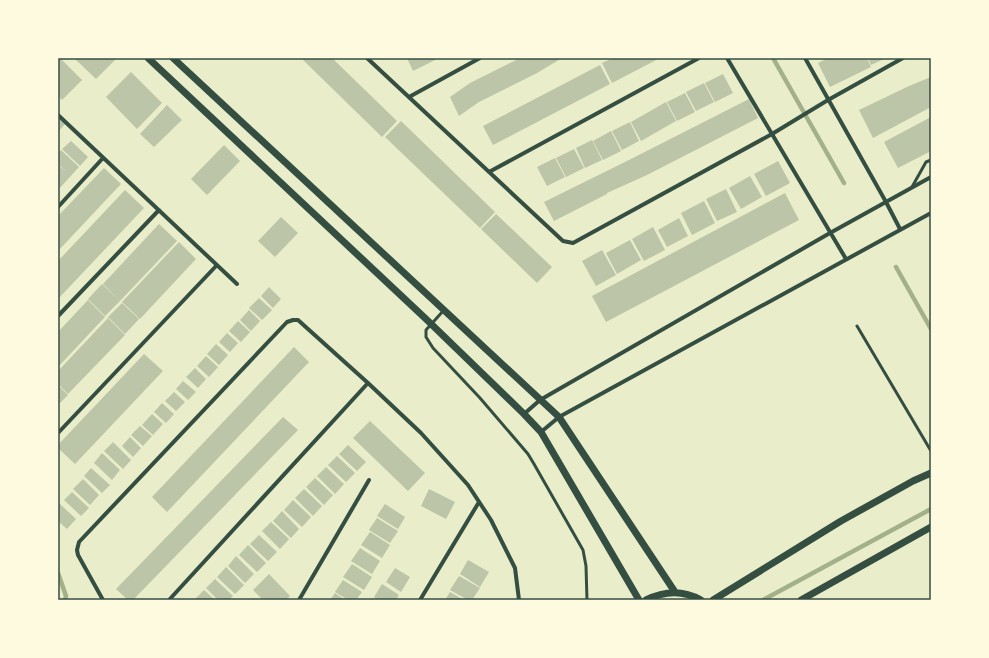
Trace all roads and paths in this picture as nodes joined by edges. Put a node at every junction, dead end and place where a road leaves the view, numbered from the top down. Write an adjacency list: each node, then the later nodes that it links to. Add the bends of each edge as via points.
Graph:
1 (148, 58): 29 (street)
2 (173, 58): 27 (street)
3 (367, 58): 9 (street)
4 (480, 58): 9 (street)
5 (699, 58): 15 (street)
6 (727, 58): 12 (street)
7 (805, 58): 10 (street)
8 (903, 58): 10 (street)
9 (409, 97): 15 (street)
10 (828, 100): 12 (street); 18 (street)
11 (58, 116): 13 (street)
12 (772, 134): 15 (street, via 573,243 564,241); 23 (street)
13 (103, 158): 19 (street); 20 (street)
14 (931, 160): 17 (lane, via 926,162)
15 (489, 172)
16 (931, 177): 17 (street)
17 (911, 188): 18 (street)
18 (886, 202): 22 (street); 23 (street)
19 (58, 207)
20 (159, 210): 25 (street); 28 (street)
21 (931, 212): 22 (street)
22 (900, 230): 24 (street)
23 (830, 233): 24 (street); 32 (street)
24 (846, 259): 34 (street)
25 (217, 265): 26 (street); 36 (street)
26 (237, 284)
27 (444, 310): 29 (lane); 32 (street)
28 (58, 316)
29 (431, 324): 33 (street); 48 (lane, via 426,332 430,345 528,454 559,505 583,550)
30 (857, 326): 37 (lane)
31 (368, 383): 40 (street, via 421,433 468,485); 43 (street, via 298,320 287,322 79,542 78,555); 44 (street)
32 (540, 400): 33 (street); 34 (street)
33 (524, 414): 35 (street)
34 (559, 417): 35 (street); 42 (street)
35 (541, 432): 49 (street)
36 (58, 433)
37 (931, 451)
38 (931, 473): 52 (street, via 841,522)
39 (369, 480): 45 (street)
40 (479, 502): 46 (street); 47 (street, via 515,568)
41 (931, 527): 53 (street)
42 (675, 592): 50 (street, via 657,594); 51 (street, via 692,595)
43 (103, 600)
44 (169, 600)
45 (299, 600)
46 (420, 600)
47 (519, 600)
48 (587, 600)
49 (639, 600)
50 (646, 600)
51 (701, 600)
52 (713, 600)
53 (801, 600)

